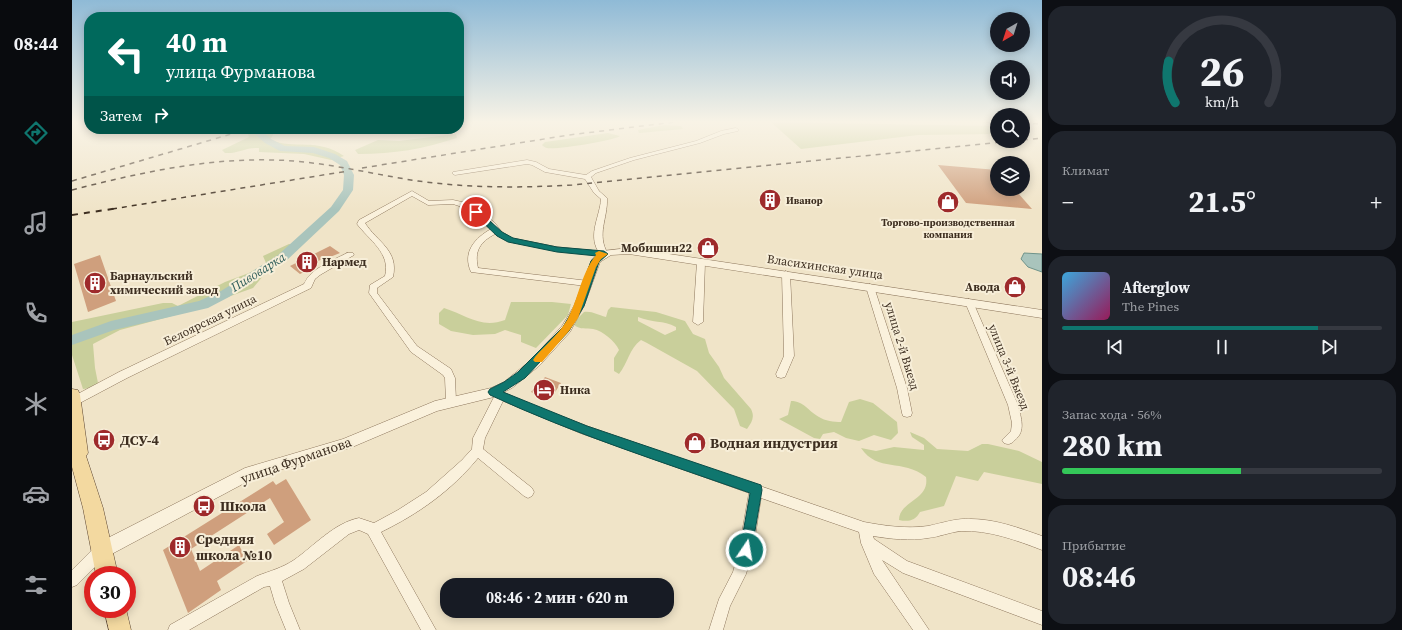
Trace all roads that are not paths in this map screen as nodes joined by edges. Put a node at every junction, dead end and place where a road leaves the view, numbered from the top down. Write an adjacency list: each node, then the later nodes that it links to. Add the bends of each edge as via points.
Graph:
1 (664, 151): 3 (street, via 594,172)
2 (455, 173): 3 (street, via 527,162 547,171)
3 (587, 177): 5 (street, via 596,192 604,198 597,237)
4 (496, 230): 5 (street, Власихинская улица, via 510,240 526,244); 9 (street, via 475,244 471,258 474,270); 17 (street, Власихинская улица, via 462,203 428,203 412,193 361,224 381,244 390,265 389,277 373,287 373,293 414,349 447,372 450,378)
5 (604, 254): 7 (street, Власихинская улица, via 612,251 629,251); 9 (street, via 595,261)
6 (350, 255): 16 (street, Белоярская улица, via 316,273 308,286 295,293)
7 (701, 262): 8 (street, Власихинская улица); 13 (street)
8 (786, 274): 10 (street, Власихинская улица); 14 (street, via 789,356)
9 (586, 283): 15 (street, via 574,316 556,341 522,375)
10 (870, 287): 11 (street, Власихинская улица); 18 (street, улица 2-й Выезд, via 902,388)
11 (969, 302): 12 (street, Власихинская улица); 19 (street, улица 3-й Выезд, via 1013,405 1017,423 1016,433)
12 (1042, 314)
13 (698, 322)
14 (781, 374)
15 (497, 394): 17 (street, улица Фурманова); 20 (street, via 479,438); 22 (street, via 584,430)
16 (73, 398): 21 (main road)
17 (451, 401): 28 (street, улица Фурманова, via 345,444 250,473)
18 (907, 413)
19 (1008, 440)
20 (477, 451): 23 (street); 25 (street, via 465,467 432,496)
21 (75, 454): 28 (main road)
22 (756, 490): 24 (street); 38 (street, via 746,550)
23 (528, 492)
24 (864, 528): 26 (street); 27 (street, via 907,533 975,525 1018,534)
25 (373, 530): 30 (street, via 358,524); 37 (street)
26 (868, 543): 33 (street, via 903,566); 39 (street, via 879,569)
27 (1042, 543)
28 (102, 550): 29 (main road); 31 (street)
29 (105, 566)
30 (275, 579): 35 (street, via 262,581); 36 (street)
31 (72, 580)
32 (117, 618): 34 (main road)
33 (1042, 618)
34 (120, 630)
35 (175, 630)
36 (294, 630)
37 (429, 630)
38 (716, 630)
39 (922, 630)

